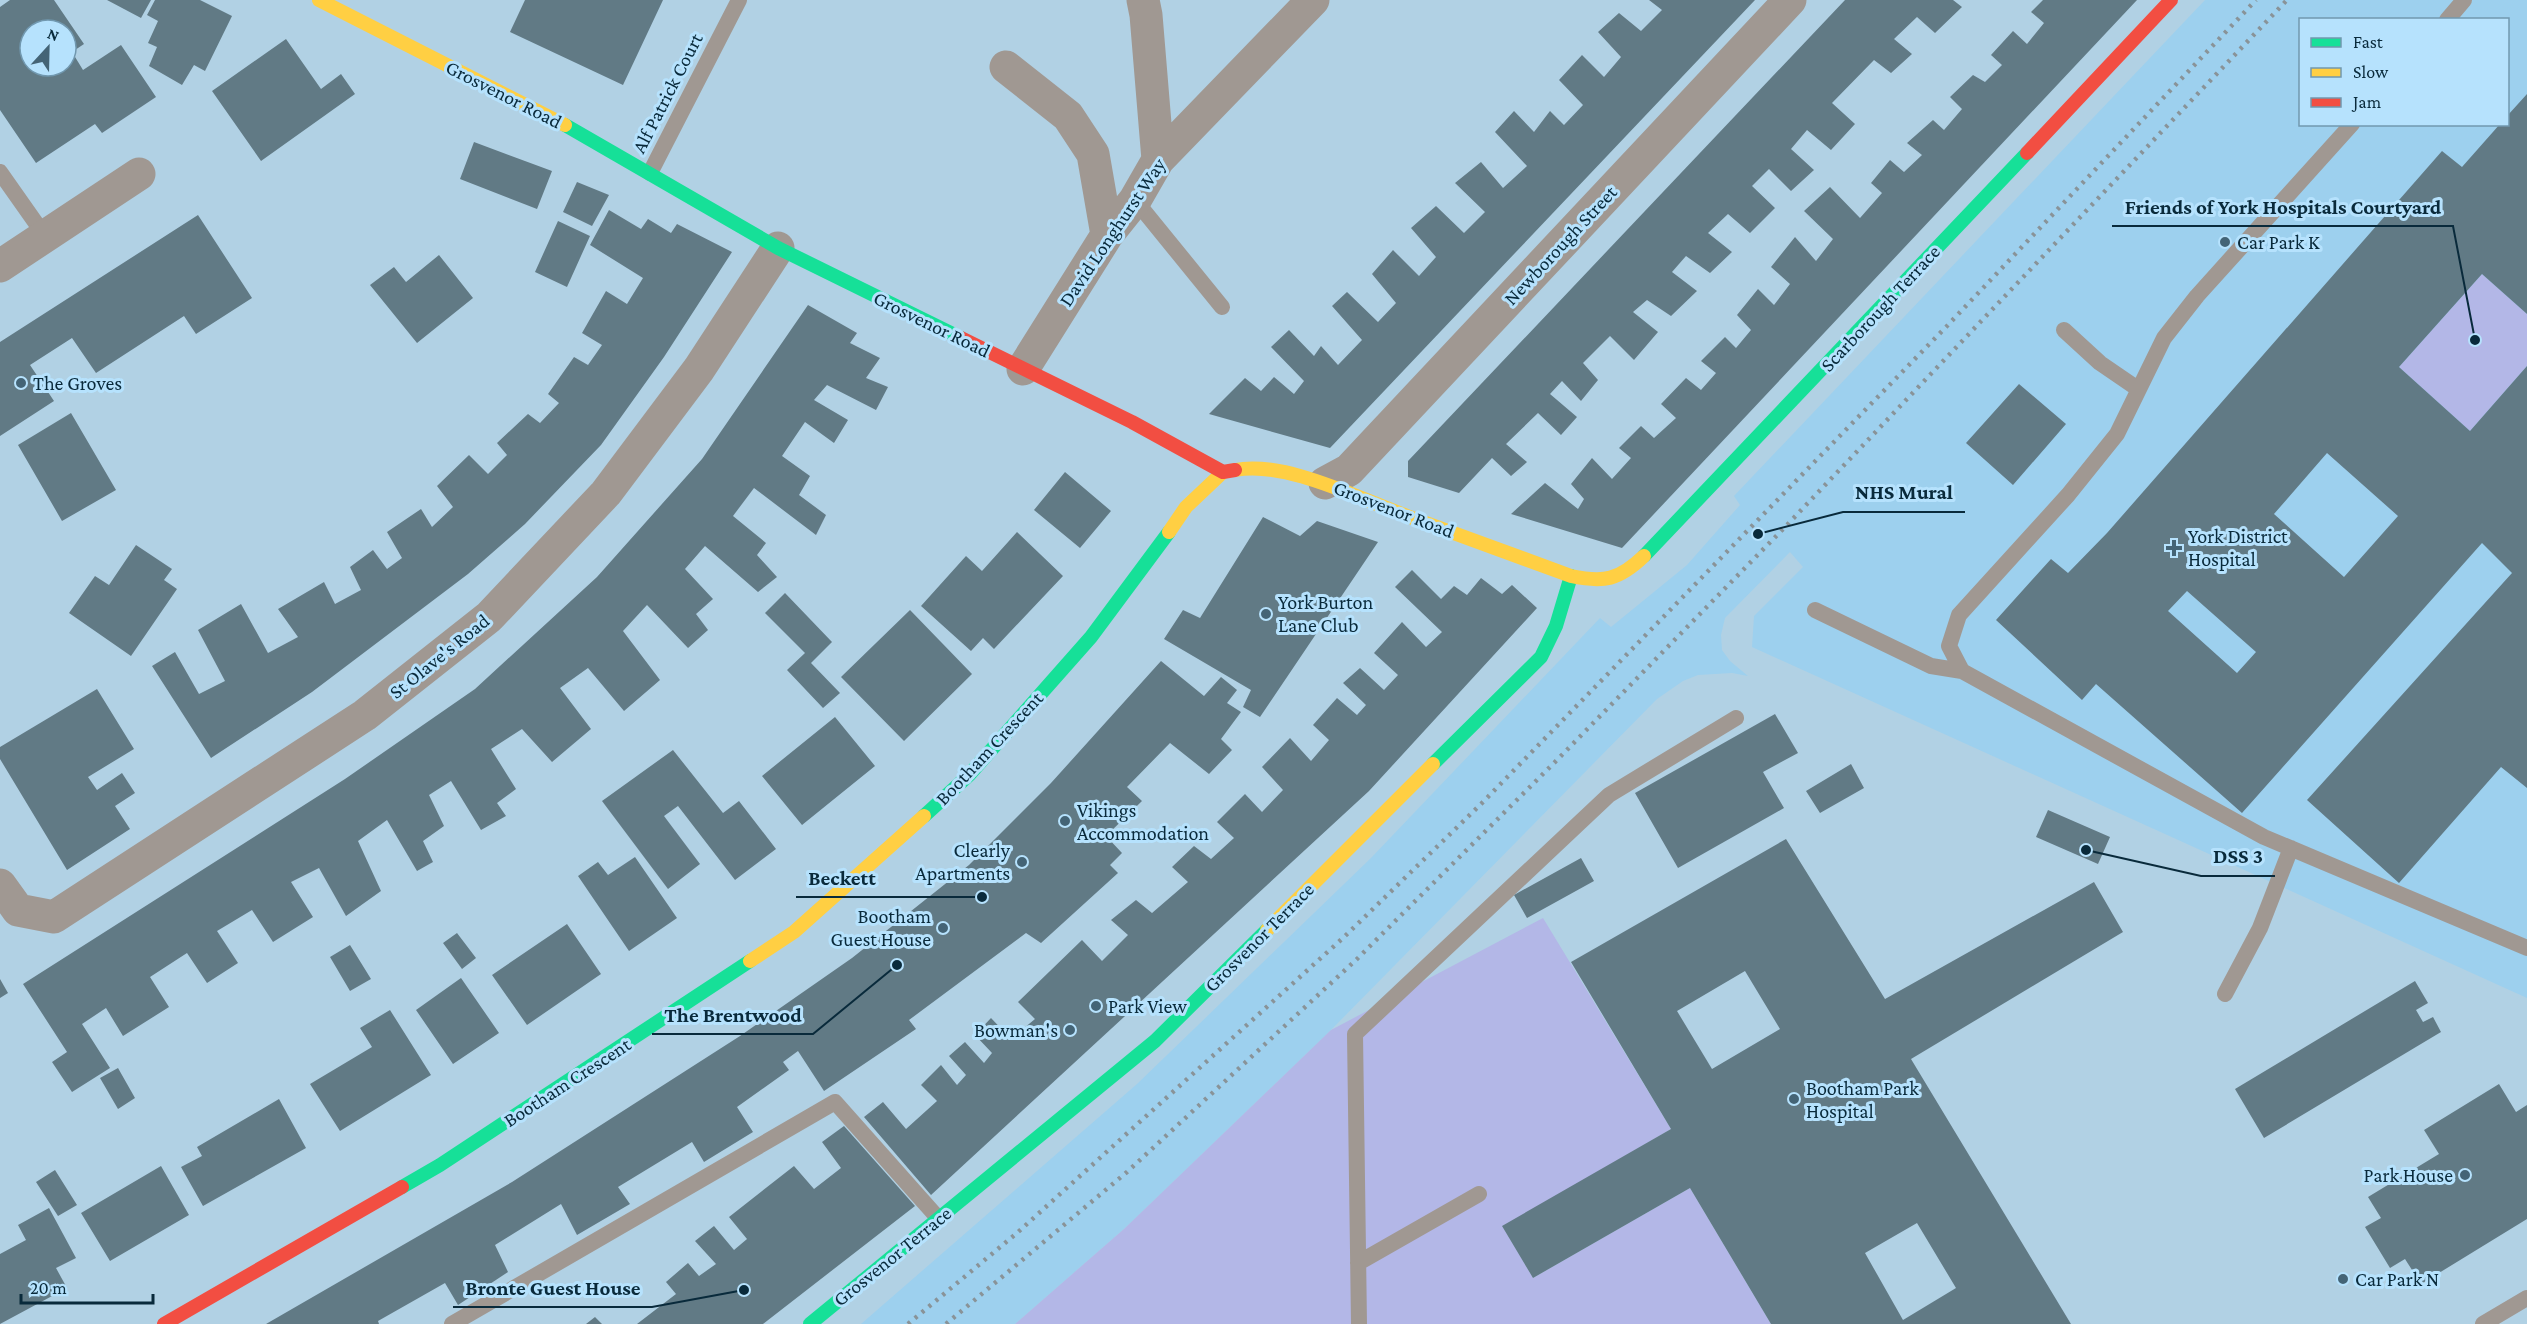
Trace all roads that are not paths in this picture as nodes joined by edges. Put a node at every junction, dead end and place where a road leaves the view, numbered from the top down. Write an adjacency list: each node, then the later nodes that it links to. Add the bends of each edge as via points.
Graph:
1 (319, 0): 13 (street, Grosvenor Road, via 583,134)
2 (739, 0): 13 (lane, Alf Patrick Court)
3 (1143, 0): 11 (street)
4 (1313, 0): 11 (street, David Longhurst Way)
5 (1790, 0): 25 (street, Newborough Street, via 1349,470)
6 (2171, 0): 26 (street, Scarborough Terrace, via 1659,542 1623,575 1606,581)
7 (2464, 0): 8 (lane)
8 (2449, 18)
9 (1006, 68): 16 (street, via 1068,116 1093,154)
10 (2350, 126): 23 (lane, via 2197,296 2164,338)
11 (1158, 160): 15 (street, David Longhurst Way)
12 (0, 172): 17 (lane)
13 (650, 173): 18 (street, Grosvenor Road)
14 (139, 174): 17 (street)
15 (1135, 200): 16 (street, David Longhurst Way); 20 (lane)
16 (1107, 235): 22 (street, David Longhurst Way)
17 (45, 236): 19 (street)
18 (778, 248): 22 (street, Grosvenor Road); 31 (street, St Olave's Road, via 699,369 606,493 489,617 365,715 54,917 18,910)
19 (0, 266)
20 (1221, 307)
21 (2064, 330): 23 (lane)
22 (1023, 369): 24 (street, Grosvenor Road)
23 (2138, 390): 28 (lane, via 2116,434 2068,495 1959,615 1949,646)
24 (1223, 472): 25 (street, Grosvenor Road, via 1264,469); 38 (street, Bootham Crescent, via 1186,507 1091,637 969,775 794,932 441,1165)
25 (1325, 483): 26 (street, Grosvenor Road)
26 (1571, 576): 35 (street, Grosvenor Terrace, via 1554,634 1541,657 1155,1041)
27 (1815, 610): 28 (lane, via 1930,666)
28 (1962, 670): 30 (lane)
29 (1736, 718): 36 (lane, via 1609,795 1355,1034)
30 (2291, 849): 32 (lane); 33 (lane, via 2260,928)
31 (0, 885)
32 (2527, 948)
33 (2225, 994)
34 (1479, 1194): 36 (lane)
35 (938, 1218): 39 (lane, via 835,1102); 40 (street, Grosvenor Terrace)
36 (1358, 1263): 41 (lane)
37 (2527, 1298): 42 (lane)
38 (164, 1324)
39 (452, 1324)
40 (810, 1324)
41 (1359, 1324)
42 (2483, 1324)

